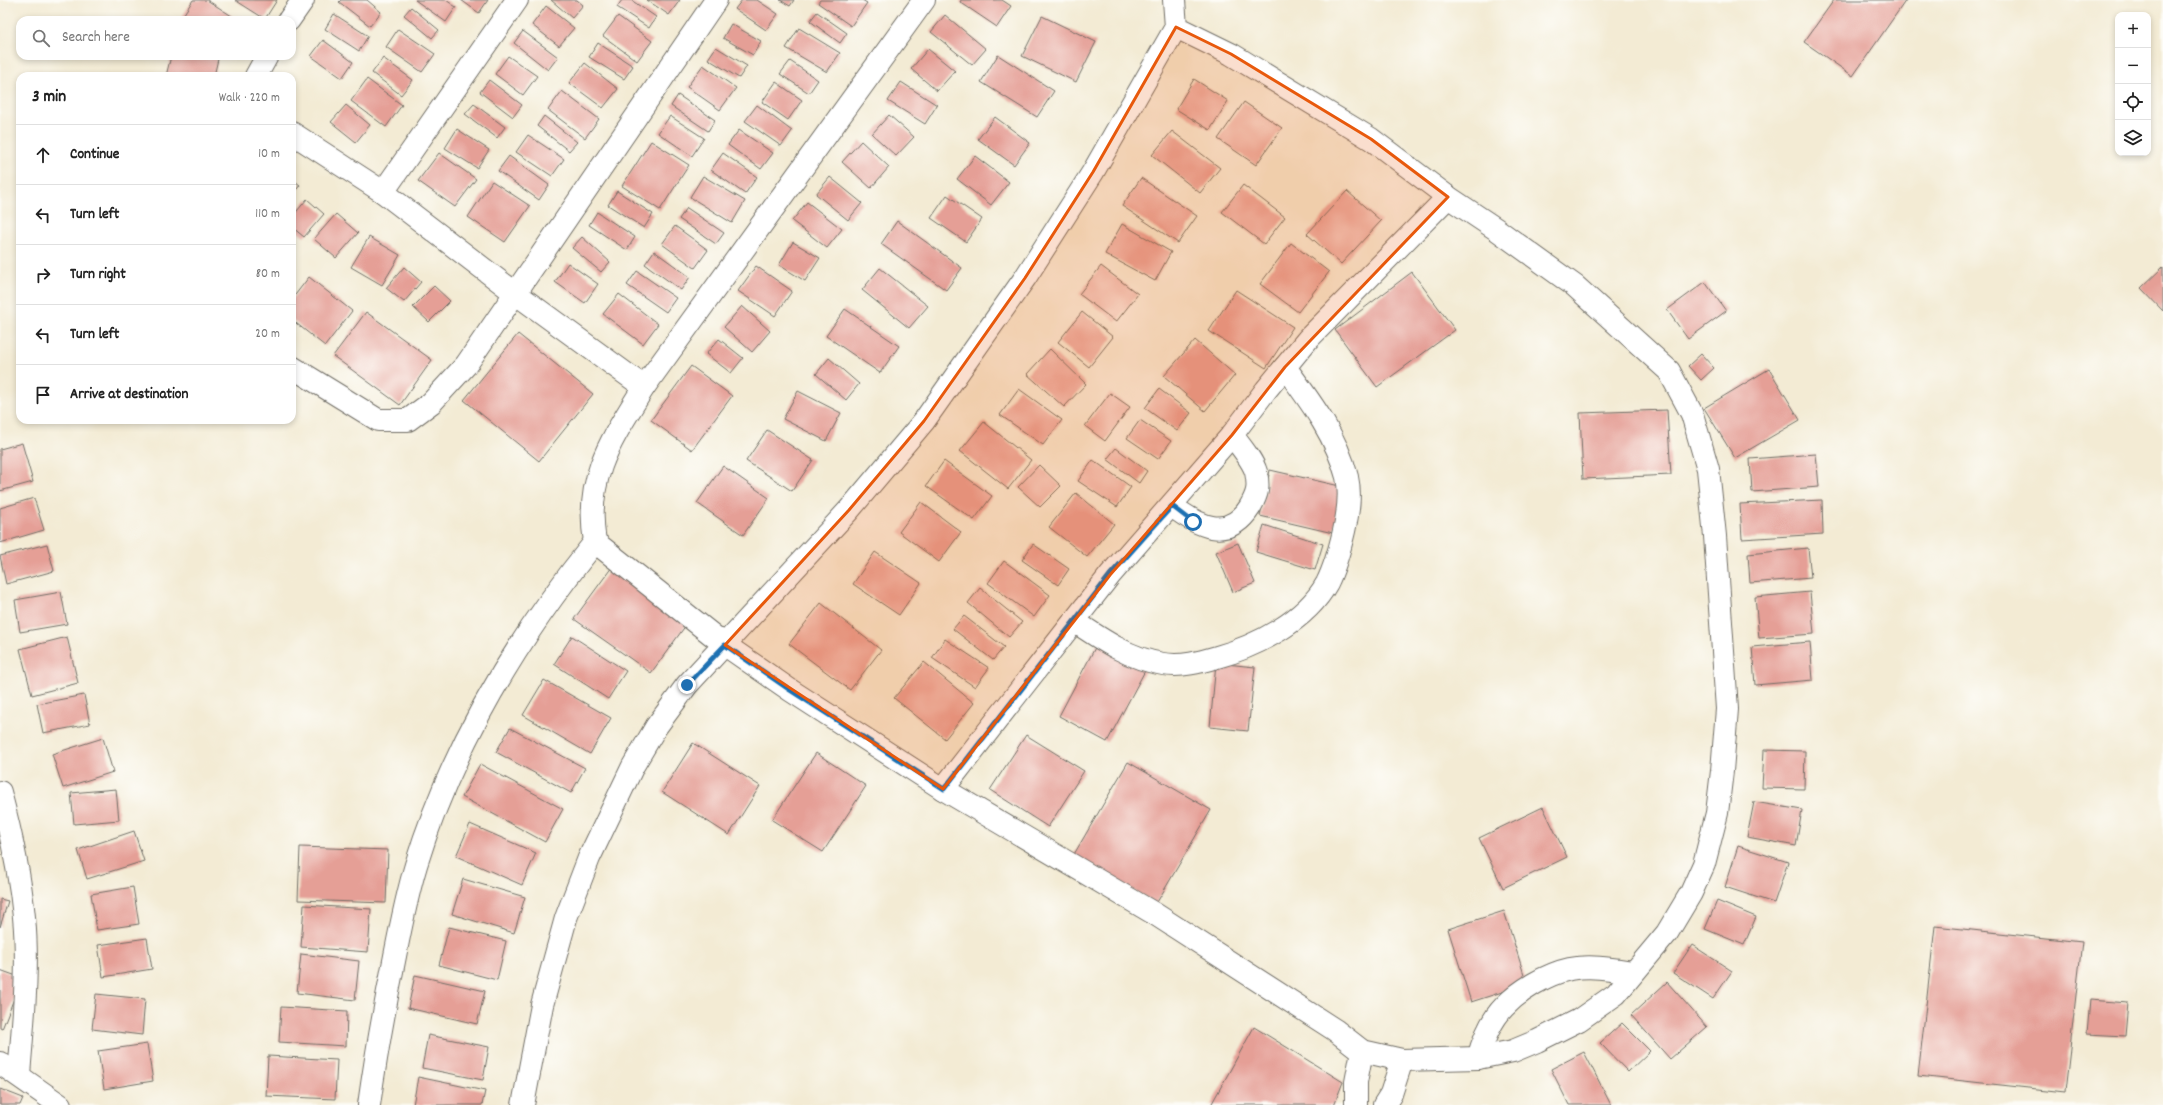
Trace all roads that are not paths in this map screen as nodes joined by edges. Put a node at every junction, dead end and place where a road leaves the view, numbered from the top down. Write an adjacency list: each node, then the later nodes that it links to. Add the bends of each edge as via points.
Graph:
1 (304, 0): 6 (street)
2 (517, 0): 11 (street)
3 (716, 0): 13 (street)
4 (924, 0): 16 (street)
5 (1174, 0): 7 (street)
6 (292, 16)
7 (1176, 27): 12 (street, via 1231,54 1371,140); 21 (street, via 1093,172 1025,278 933,409 849,510)
8 (265, 60): 9 (street)
9 (258, 72)
10 (296, 136): 11 (street)
11 (383, 192): 13 (street)
12 (1448, 197): 14 (street); 25 (street, via 1575,286 1669,371 1692,414 1708,469 1728,709 1717,813 1706,859 1691,893 1667,933)
13 (515, 293): 15 (street, via 466,365 431,403 408,420 378,420); 16 (street)
14 (1285, 367): 17 (street); 20 (street, via 1320,416 1335,443 1347,478 1349,507 1341,545 1327,583 1308,607 1281,629 1234,652 1194,664 1164,664 1130,654)
15 (296, 369)
16 (644, 387): 19 (street, via 611,440 602,460 592,510)
17 (1232, 435): 18 (street); 18 (street, via 1255,470 1258,490 1243,519 1227,526 1210,527 1193,522)
18 (1172, 506): 20 (street, via 1110,575)
19 (595, 542): 21 (street); 32 (street, via 539,616 505,671 469,734 436,806 407,895)
20 (1074, 622): 22 (street)
21 (725, 645): 22 (street); 33 (street, via 687,685 656,727 589,858 566,918 544,998)
22 (944, 789): 26 (street, via 1155,914 1335,1030)
23 (0, 792): 24 (street, via 11,834)
24 (8, 862): 30 (street, via 24,918 26,966)
25 (1633, 972): 27 (street, via 1616,994 1579,1020 1513,1051); 27 (street, via 1600,968 1570,970 1543,979 1504,1007 1483,1042)
26 (1362, 1051): 28 (street); 34 (street, via 1356,1082)
27 (1478, 1058): 28 (street)
28 (1402, 1060): 35 (street, via 1391,1094)
29 (0, 1064): 30 (street)
30 (19, 1075): 31 (street)
31 (60, 1105)
32 (369, 1105)
33 (523, 1105)
34 (1356, 1105)
35 (1384, 1105)

